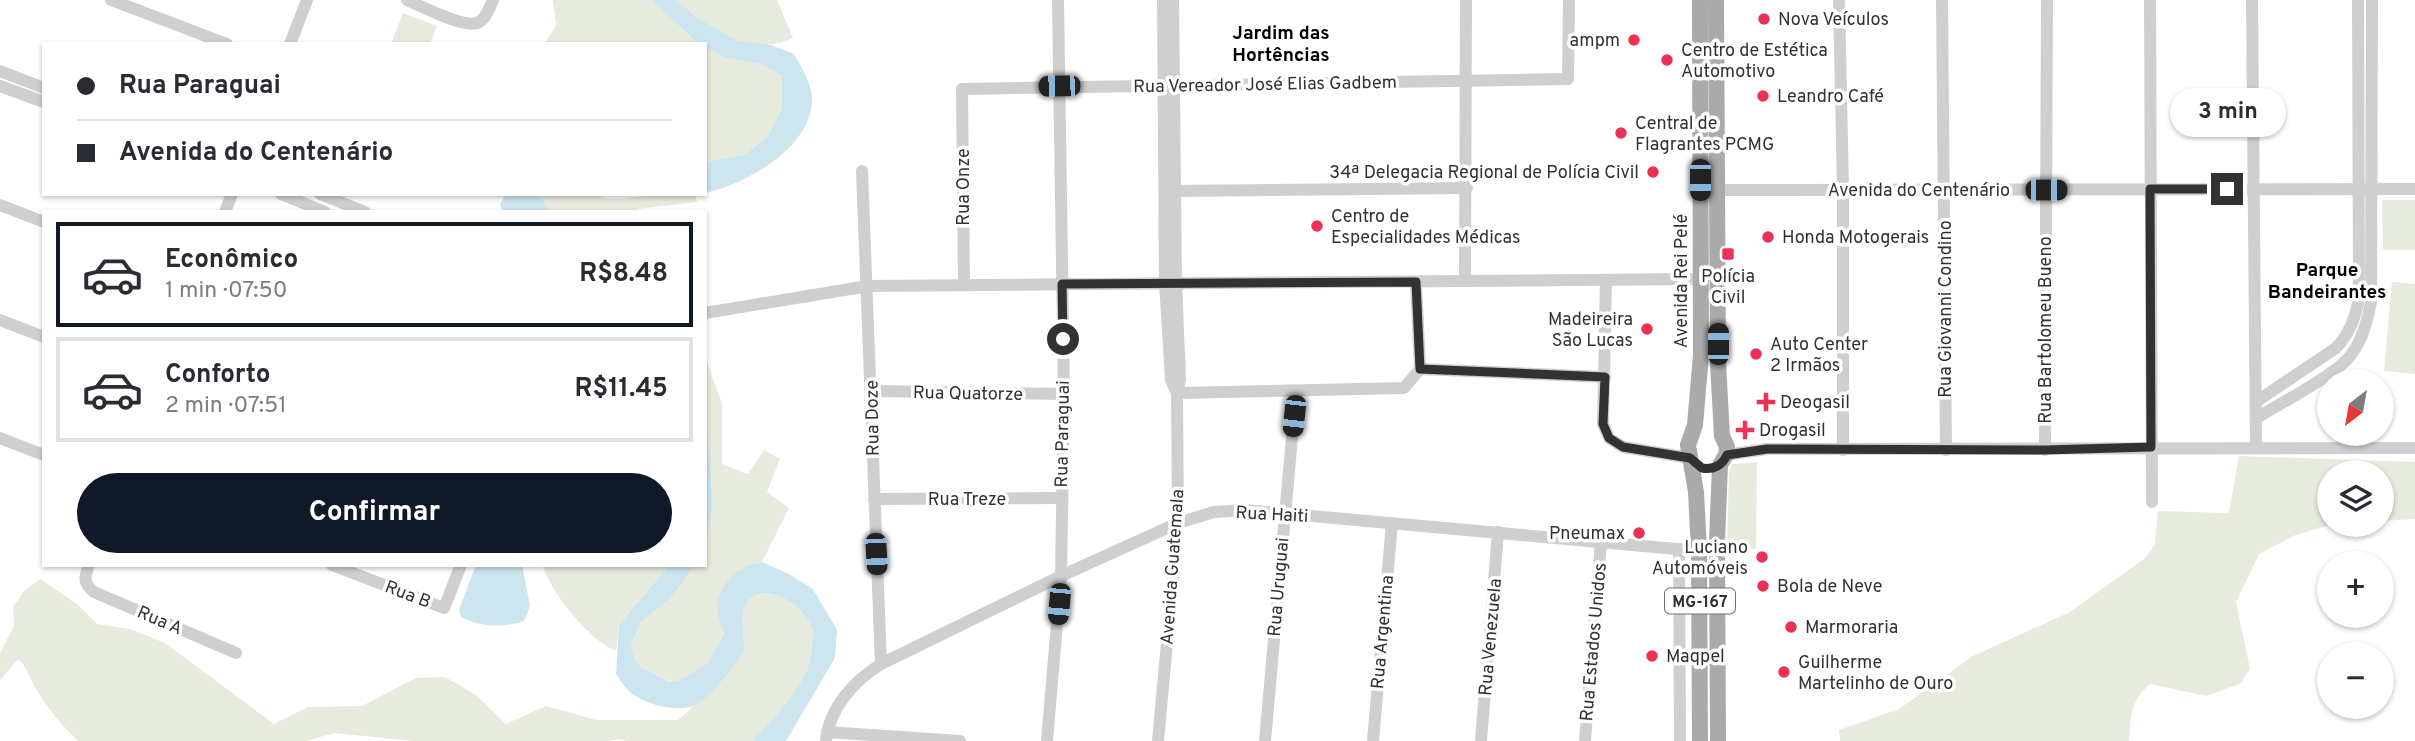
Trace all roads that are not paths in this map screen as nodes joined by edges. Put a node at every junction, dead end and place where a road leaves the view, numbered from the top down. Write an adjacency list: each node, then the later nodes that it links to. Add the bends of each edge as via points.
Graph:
1 (111, 0): 19 (street)
2 (307, 0): 20 (street)
3 (407, 0): 4 (street, via 463,23 477,23 487,15)
4 (493, 0)
5 (1058, 0): 25 (street, Rua Paraguai)
6 (1163, 0): 23 (street)
7 (1173, 0): 23 (street)
8 (1466, 0): 22 (street)
9 (1569, 0): 22 (street, Rua Vereador José Elias Gadbem, via 1568,79)
10 (1700, 0): 46 (main road, Avenida Rei Pelé / MG-167)
11 (1716, 0): 35 (main road, Avenida Rei Pelé / MG-167)
12 (1839, 0): 36 (street)
13 (1942, 0): 37 (street, Rua Giovanni Condino)
14 (2047, 0): 38 (street, Rua Bartolomeu Bueno)
15 (2150, 0): 31 (street)
16 (2252, 0): 32 (street)
17 (2358, 0): 33 (street)
18 (2372, 0): 33 (street)
19 (222, 42)
20 (291, 42)
21 (0, 71): 26 (street)
22 (1465, 81): 23 (street, Rua Vereador José Elias Gadbem); 30 (street)
23 (1168, 85): 25 (street, Rua Vereador José Elias Gadbem); 39 (street, Avenida Guatemala)
24 (0, 86): 28 (street)
25 (1059, 86): 27 (street, Rua Vereador José Elias Gadbem); 51 (street, Rua Paraguai)
26 (42, 87)
27 (962, 89): 52 (street, Rua Onze)
28 (42, 101)
29 (862, 171): 53 (street, Rua Doze)
30 (1467, 188): 39 (street); 48 (street)
31 (2150, 189): 32 (street, Avenida do Centenário); 38 (street, Avenida do Centenário); 66 (street)
32 (2253, 189): 33 (street, Avenida do Centenário); 63 (street)
33 (2366, 189): 34 (street, Avenida do Centenário); 63 (street, via 2359,299 2350,328 2336,348); 64 (street, via 2371,302 2367,324 2343,365)
34 (2415, 189)
35 (1718, 190): 36 (street, Avenida do Centenário); 69 (main road, Avenida Rei Pelé / MG-167)
36 (1843, 190): 37 (street, Avenida do Centenário); 71 (street)
37 (1944, 190): 38 (street, Avenida do Centenário); 72 (street, Rua Giovanni Condino)
38 (2046, 190): 73 (street, Rua Bartolomeu Bueno)
39 (1169, 191): 49 (street, Avenida Guatemala)
40 (286, 196): 43 (street)
41 (325, 196): 44 (street)
42 (0, 205): 45 (street)
43 (321, 210)
44 (360, 210)
45 (42, 221)
46 (1700, 279): 47 (street); 70 (main road, Avenida Rei Pelé / MG-167, via 1701,355)
47 (1606, 280): 48 (street); 58 (street)
48 (1465, 281): 50 (street)
49 (1171, 282): 50 (street); 51 (street); 61 (street, Avenida Guatemala, via 1180,380)
50 (1416, 282): 57 (street)
51 (1062, 284): 52 (street); 62 (street, Rua Paraguai)
52 (964, 285): 53 (street)
53 (868, 286): 54 (street); 59 (street, Rua Doze)
54 (707, 313)
55 (0, 320): 56 (street)
56 (42, 336)
57 (1420, 369): 58 (street); 60 (street, via 1404,388)
58 (1605, 377): 70 (street, via 1603,424 1609,438 1623,447)
59 (872, 391): 62 (street, Rua Quatorze); 76 (street, Rua Doze)
60 (1296, 392): 61 (street); 78 (street, Rua Uruguai)
61 (1177, 393): 79 (street, Avenida Guatemala)
62 (1064, 394): 75 (street, Rua Paraguai)
63 (2257, 401): 64 (street)
64 (2257, 418): 67 (street)
65 (0, 438): 74 (street)
66 (2151, 447): 67 (street); 73 (street); 77 (street)
67 (2256, 447): 68 (street)
68 (2415, 448)
69 (1723, 449): 70 (main road, via 1708,469 1696,465); 70 (main road, via 1717,432 1704,430); 71 (street); 102 (main road, Avenida Rei Pelé / MG-167, via 1717,541)
70 (1690, 450): 84 (main road, Avenida Rei Pelé / MG-167)
71 (1843, 450): 72 (street)
72 (1946, 450): 73 (street)
73 (2045, 450)
74 (42, 454)
75 (1061, 498): 76 (street, Rua Treze); 88 (street, Rua Paraguai)
76 (874, 499): 90 (street, Rua Doze)
77 (2152, 502)
78 (1284, 513): 79 (street, Rua Haiti, via 1214,512); 80 (street, Rua Haiti); 96 (street, Rua Uruguai)
79 (1178, 523): 88 (street, Rua Haiti); 95 (street, Avenida Guatemala)
80 (1392, 523): 81 (street, Rua Haiti); 97 (street, Rua Argentina)
81 (1498, 533): 82 (street, Rua Haiti); 98 (street, Rua Venezuela)
82 (1601, 542): 83 (street, Rua Haiti); 99 (street, Rua Estados Unidos)
83 (1679, 549): 84 (street, Rua Haiti); 100 (street)
84 (1699, 551): 101 (main road, Avenida Rei Pelé / MG-167)
85 (88, 567): 89 (street, Rua A, via 84,578 94,592)
86 (337, 567): 87 (street, Rua B, via 444,608)
87 (460, 567)
88 (1061, 576): 90 (street, Rua Haiti); 94 (street, Rua Paraguai)
89 (236, 653)
90 (881, 664): 91 (street, Rua Haiti, via 844,696)
91 (826, 736): 92 (street)
92 (934, 740): 93 (street)
93 (960, 741)
94 (1047, 741)
95 (1158, 741)
96 (1265, 741)
97 (1373, 741)
98 (1481, 741)
99 (1585, 741)
100 (1680, 741)
101 (1700, 741)
102 (1718, 741)

